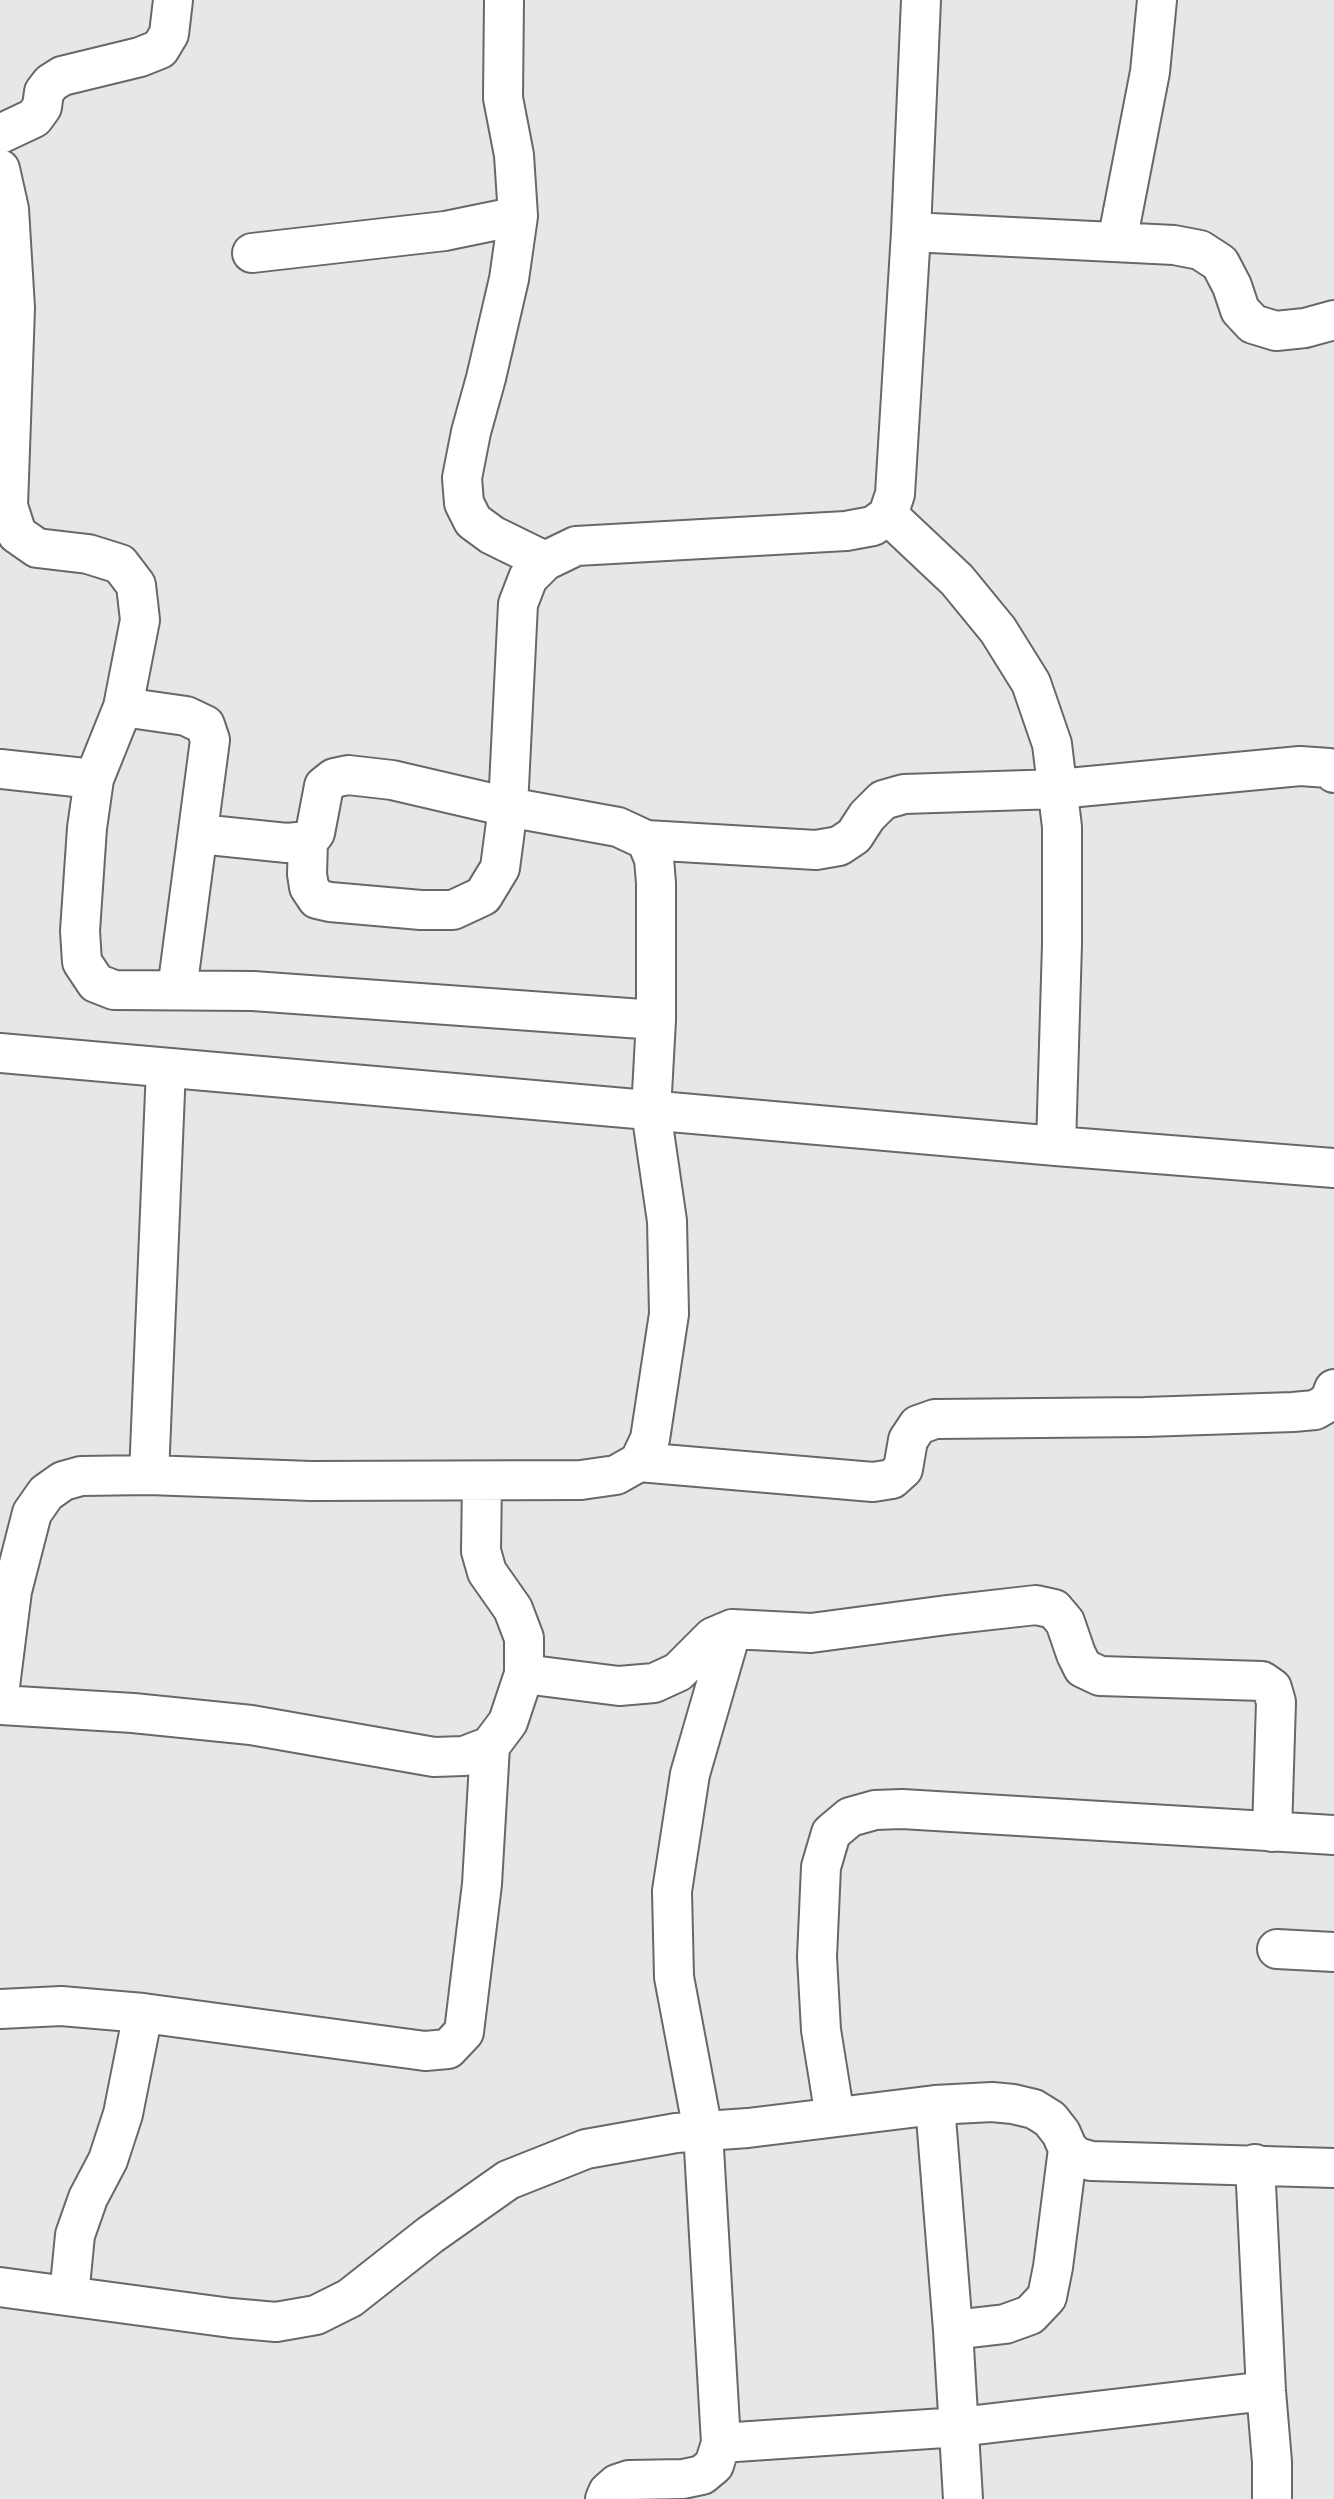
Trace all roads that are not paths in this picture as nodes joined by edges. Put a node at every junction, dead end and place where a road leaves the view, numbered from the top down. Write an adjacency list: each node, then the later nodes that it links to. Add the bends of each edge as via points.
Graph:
1 (173, 0): 5 (street, via 169,34 160,49 62,76 44,92 42,107 34,118)
2 (504, 0): 7 (street, via 503,99 514,155)
3 (921, 0): 8 (street)
4 (1157, 0): 9 (street, via 1150,72)
5 (0, 134)
6 (0, 169): 13 (street, via 9,209 15,308)
7 (518, 216): 10 (street, via 445,231); 14 (street, via 509,279 462,478 464,503 472,521)
8 (911, 232): 9 (street); 12 (street, via 895,494)
9 (1117, 242): 11 (street, via 1200,250 1220,263 1240,310 1253,324 1276,331)
10 (252, 253)
11 (1334, 320)
12 (888, 515): 14 (street, via 873,526 846,531 576,546); 19 (street, via 957,580 998,630 1031,683 1052,744)
13 (9, 544): 15 (street, via 88,554 120,564 136,585 140,620)
14 (545, 561): 20 (street, via 528,578 518,604)
15 (123, 707): 18 (street); 21 (street, via 186,716 205,725 211,740)
16 (0, 769): 18 (street)
17 (1334, 773): 19 (street, via 1329,768 1300,766)
18 (94, 779): 24 (street, via 80,931 82,962 96,983 114,990)
19 (1058, 789): 22 (street, via 904,794 883,800 839,846 816,850); 29 (street, via 1062,931)
20 (508, 807): 22 (street, via 618,828); 23 (street, via 391,780 348,775 324,786 316,833); 23 (street, via 500,868 484,896 453,910 317,899 309,887)
21 (199, 834): 23 (street, via 287,844); 24 (street)
22 (646, 840): 25 (street, via 656,883)
23 (308, 841)
24 (177, 990): 25 (street, via 253,991)
25 (654, 1040): 28 (street)
26 (0, 1053): 27 (street)
27 (166, 1068): 28 (street); 33 (street)
28 (651, 1111): 29 (street); 32 (street, via 667,1221 669,1314 650,1438)
29 (1056, 1146): 30 (street)
30 (1334, 1168)
31 (1334, 1389): 32 (street, via 1329,1402 1315,1410 1293,1412 935,1419 918,1425 908,1440 904,1469 892,1479 873,1482)
32 (639, 1462): 34 (street, via 616,1475 581,1480)
33 (149, 1475): 34 (street); 35 (street, via 81,1476 46,1493 32,1513)
34 (482, 1481): 37 (street, via 481,1551 487,1572 513,1609 524,1638)
35 (6, 1590): 38 (street)
36 (732, 1629): 37 (street, via 713,1637 678,1672 654,1683 619,1685); 41 (street, via 811,1633 1036,1605 1054,1609 1065,1622 1083,1668 1100,1676 1262,1681 1272,1688 1276,1702); 49 (street, via 690,1774 672,1891 674,1977)
37 (524, 1674): 40 (street, via 508,1722)
38 (0, 1686)
39 (0, 1705): 40 (street, via 251,1725 434,1757 464,1756)
40 (491, 1746): 46 (street, via 482,1884 466,2018 464,2032 448,2049 425,2051)
41 (1272, 1832): 42 (street); 48 (street, via 902,1809 850,1816 831,1833 821,1867 817,1957 821,2030)
42 (1334, 1835)
43 (1277, 1950): 44 (street)
44 (1334, 1952)
45 (0, 2009): 46 (street, via 61,2006)
46 (143, 2013): 54 (street, via 123,2115 75,2235)
47 (935, 2105): 48 (street); 50 (street, via 992,2102 1034,2109 1050,2119); 55 (street)
48 (835, 2117): 49 (street)
49 (704, 2132): 54 (street, via 586,2149 508,2180 350,2298 316,2315 276,2322); 58 (street)
50 (1068, 2149): 51 (street, via 1091,2161); 55 (street, via 1047,2297 1030,2315 1005,2324)
51 (1255, 2164): 52 (street); 56 (street)
52 (1334, 2168)
53 (0, 2287): 54 (street)
54 (69, 2296)
55 (953, 2330): 57 (street)
56 (1266, 2391): 57 (street); 61 (street)
57 (958, 2427): 58 (street); 60 (street)
58 (721, 2443): 59 (street, via 714,2465 702,2474 629,2480 617,2484)
59 (605, 2499)
60 (963, 2499)
61 (1272, 2499)

